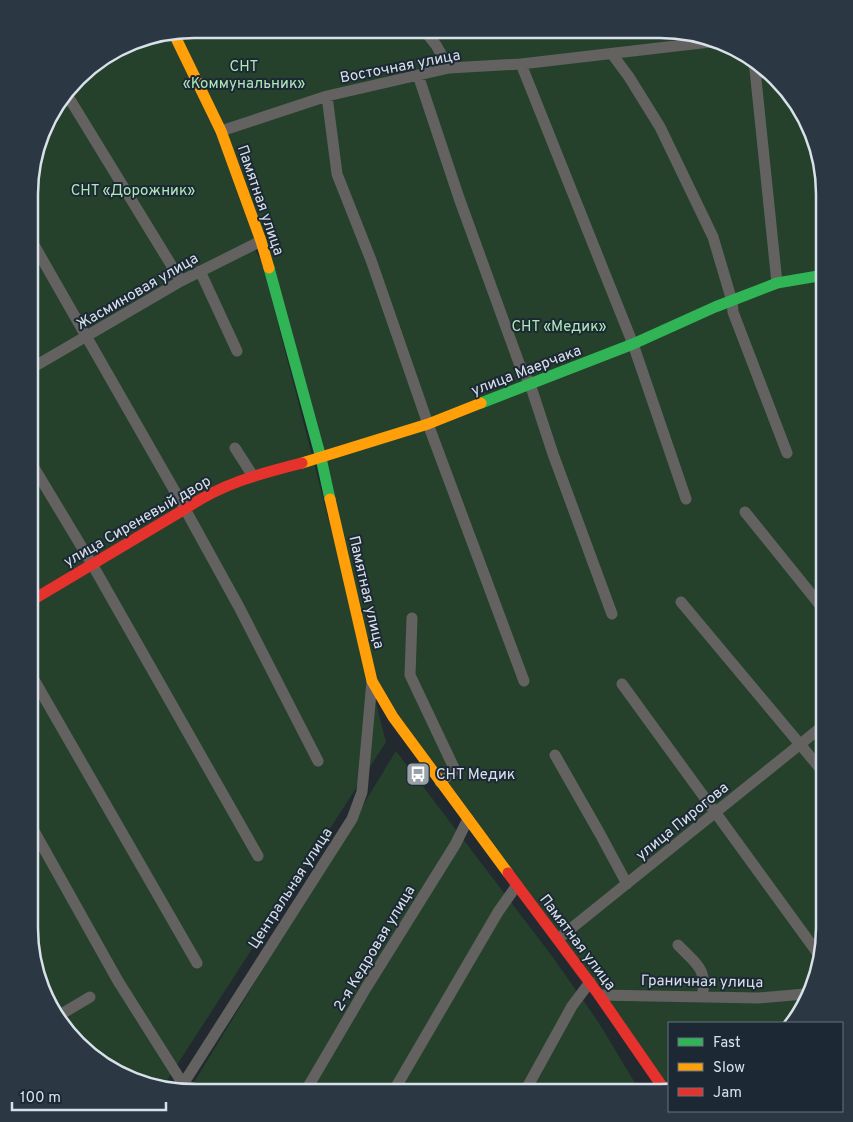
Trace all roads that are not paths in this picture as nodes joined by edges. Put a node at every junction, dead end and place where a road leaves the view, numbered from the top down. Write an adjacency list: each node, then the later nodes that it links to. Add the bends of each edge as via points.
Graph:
1 (430, 38): 6 (street)
2 (176, 39): 11 (street, Памятная улица)
3 (701, 43): 4 (street, Восточная улица)
4 (612, 54): 5 (street, Восточная улица); 18 (street, via 660,127 713,237)
5 (521, 64): 6 (street, Восточная улица); 20 (street)
6 (449, 68): 8 (street, Восточная улица)
7 (755, 70): 17 (street)
8 (418, 75): 9 (street, Восточная улица); 23 (street, via 459,198 519,363)
9 (327, 96): 11 (street, Восточная улица); 24 (street, via 337,174 371,260)
10 (70, 98): 16 (street)
11 (221, 131): 12 (street, Памятная улица)
12 (260, 241): 14 (street, Жасминовая улица); 27 (street, Памятная улица)
13 (38, 252): 19 (street)
14 (200, 271): 16 (street, Жасминовая улица); 21 (street)
15 (816, 276): 17 (street, улица Маерчака)
16 (181, 280): 19 (street, Жасминовая улица)
17 (777, 283): 18 (street, улица Маерчака)
18 (732, 301): 20 (street, улица Маерчака); 26 (street, via 733,312)
19 (87, 336): 22 (street, Жасминовая улица); 31 (street)
20 (633, 344): 23 (street, улица Маерчака); 30 (street)
21 (236, 351)
22 (38, 364)
23 (530, 384): 24 (street, улица Маерчака); 37 (street)
24 (428, 424): 27 (street, улица Маерчака); 39 (street)
25 (235, 448): 29 (street)
26 (787, 453)
27 (321, 458): 29 (street, улица Сиреневый двор); 40 (street, Памятная улица)
28 (38, 473): 33 (street)
29 (253, 476): 31 (street, улица Сиреневый двор, via 204,496)
30 (686, 499)
31 (186, 509): 33 (street, улица Сиреневый двор); 46 (street)
32 (745, 512): 35 (street)
33 (92, 564): 34 (street, улица Сиреневый двор); 52 (street)
34 (38, 597)
35 (815, 599)
36 (681, 602): 44 (street)
37 (612, 614)
38 (412, 618): 48 (street, via 410,675 455,770)
39 (524, 681)
40 (372, 682): 48 (street, Памятная улица); 66 (street, Центральная улица, via 362,792 352,818)
41 (622, 684): 49 (street)
42 (38, 688): 58 (street)
43 (815, 732): 44 (street, улица Пирогова)
44 (800, 744): 47 (street); 49 (street, улица Пирогова)
45 (555, 755): 53 (street)
46 (318, 761)
47 (815, 762)
48 (440, 782): 50 (street, Памятная улица)
49 (716, 813): 53 (street, улица Пирогова); 57 (street)
50 (468, 819): 54 (street, Памятная улица); 67 (street, 2-я Кедровая улица)
51 (38, 838): 65 (street)
52 (258, 856)
53 (626, 884): 55 (street, улица Пирогова)
54 (517, 885): 55 (street, Памятная улица); 68 (street)
55 (558, 939): 59 (street, Памятная улица)
56 (678, 945): 63 (street, via 702,969 705,982)
57 (814, 948)
58 (197, 963)
59 (590, 982): 61 (street, Памятная улица); 69 (street, via 572,1006)
60 (801, 994): 63 (street, Граничная улица)
61 (599, 995): 63 (street, Граничная улица); 70 (street, Памятная улица)
62 (90, 997): 64 (street)
63 (702, 997)
64 (63, 1013)
65 (177, 1083)
66 (183, 1083)
67 (310, 1084)
68 (398, 1084)
69 (529, 1084)
70 (660, 1084)

